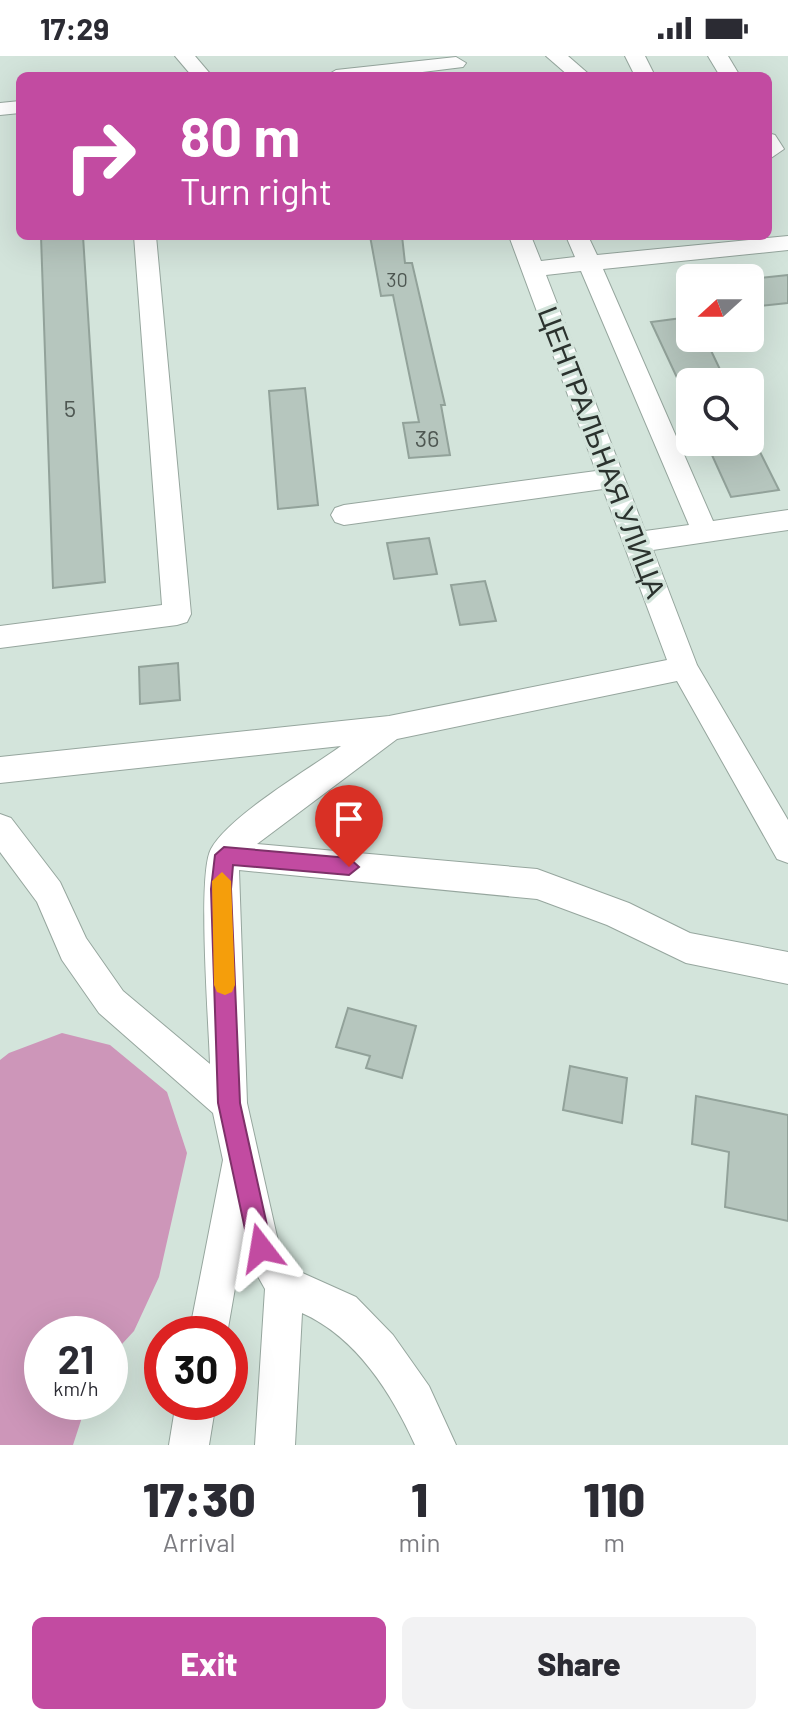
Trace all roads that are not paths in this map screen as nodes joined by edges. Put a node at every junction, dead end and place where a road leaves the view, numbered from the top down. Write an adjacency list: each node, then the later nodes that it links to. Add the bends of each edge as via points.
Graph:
1 (185, 56): 4 (street)
2 (556, 56): 6 (street)
3 (456, 65): 5 (street)
4 (199, 72)
5 (380, 72)
6 (576, 72)
7 (145, 240): 18 (street, via 177,614)
8 (521, 240): 12 (street, ЦЕНТРАЛЬНАЯ УЛИЦА)
9 (579, 240): 11 (street)
10 (788, 243): 11 (street)
11 (587, 262): 12 (street); 16 (street)
12 (532, 269): 13 (street, ЦЕНТРАЛЬНАЯ УЛИЦА)
13 (611, 478): 14 (street); 17 (street, ЦЕНТРАЛЬНАЯ УЛИЦА)
14 (344, 515)
15 (788, 520): 16 (street)
16 (705, 532): 17 (street)
17 (636, 543): 19 (street, ЦЕНТРАЛЬНАЯ УЛИЦА)
18 (0, 637)
19 (684, 668): 20 (street); 23 (street, ЦЕНТРАЛЬНАЯ УЛИЦА)
20 (389, 728): 21 (street); 24 (street, via 260,821)
21 (0, 770)
22 (0, 828): 26 (street, via 49,892 74,949 111,1002)
23 (788, 849)
24 (224, 855): 25 (street, via 537,884 618,914 686,948); 26 (street)
25 (788, 968)
26 (229, 1103): 27 (street)
27 (239, 1161): 28 (street, via 261,1248); 29 (street)
28 (284, 1285): 32 (street); 33 (street, via 342,1311 379,1349 415,1400)
29 (211, 1316)
30 (193, 1420): 31 (street)
31 (189, 1445)
32 (275, 1445)
33 (436, 1445)

